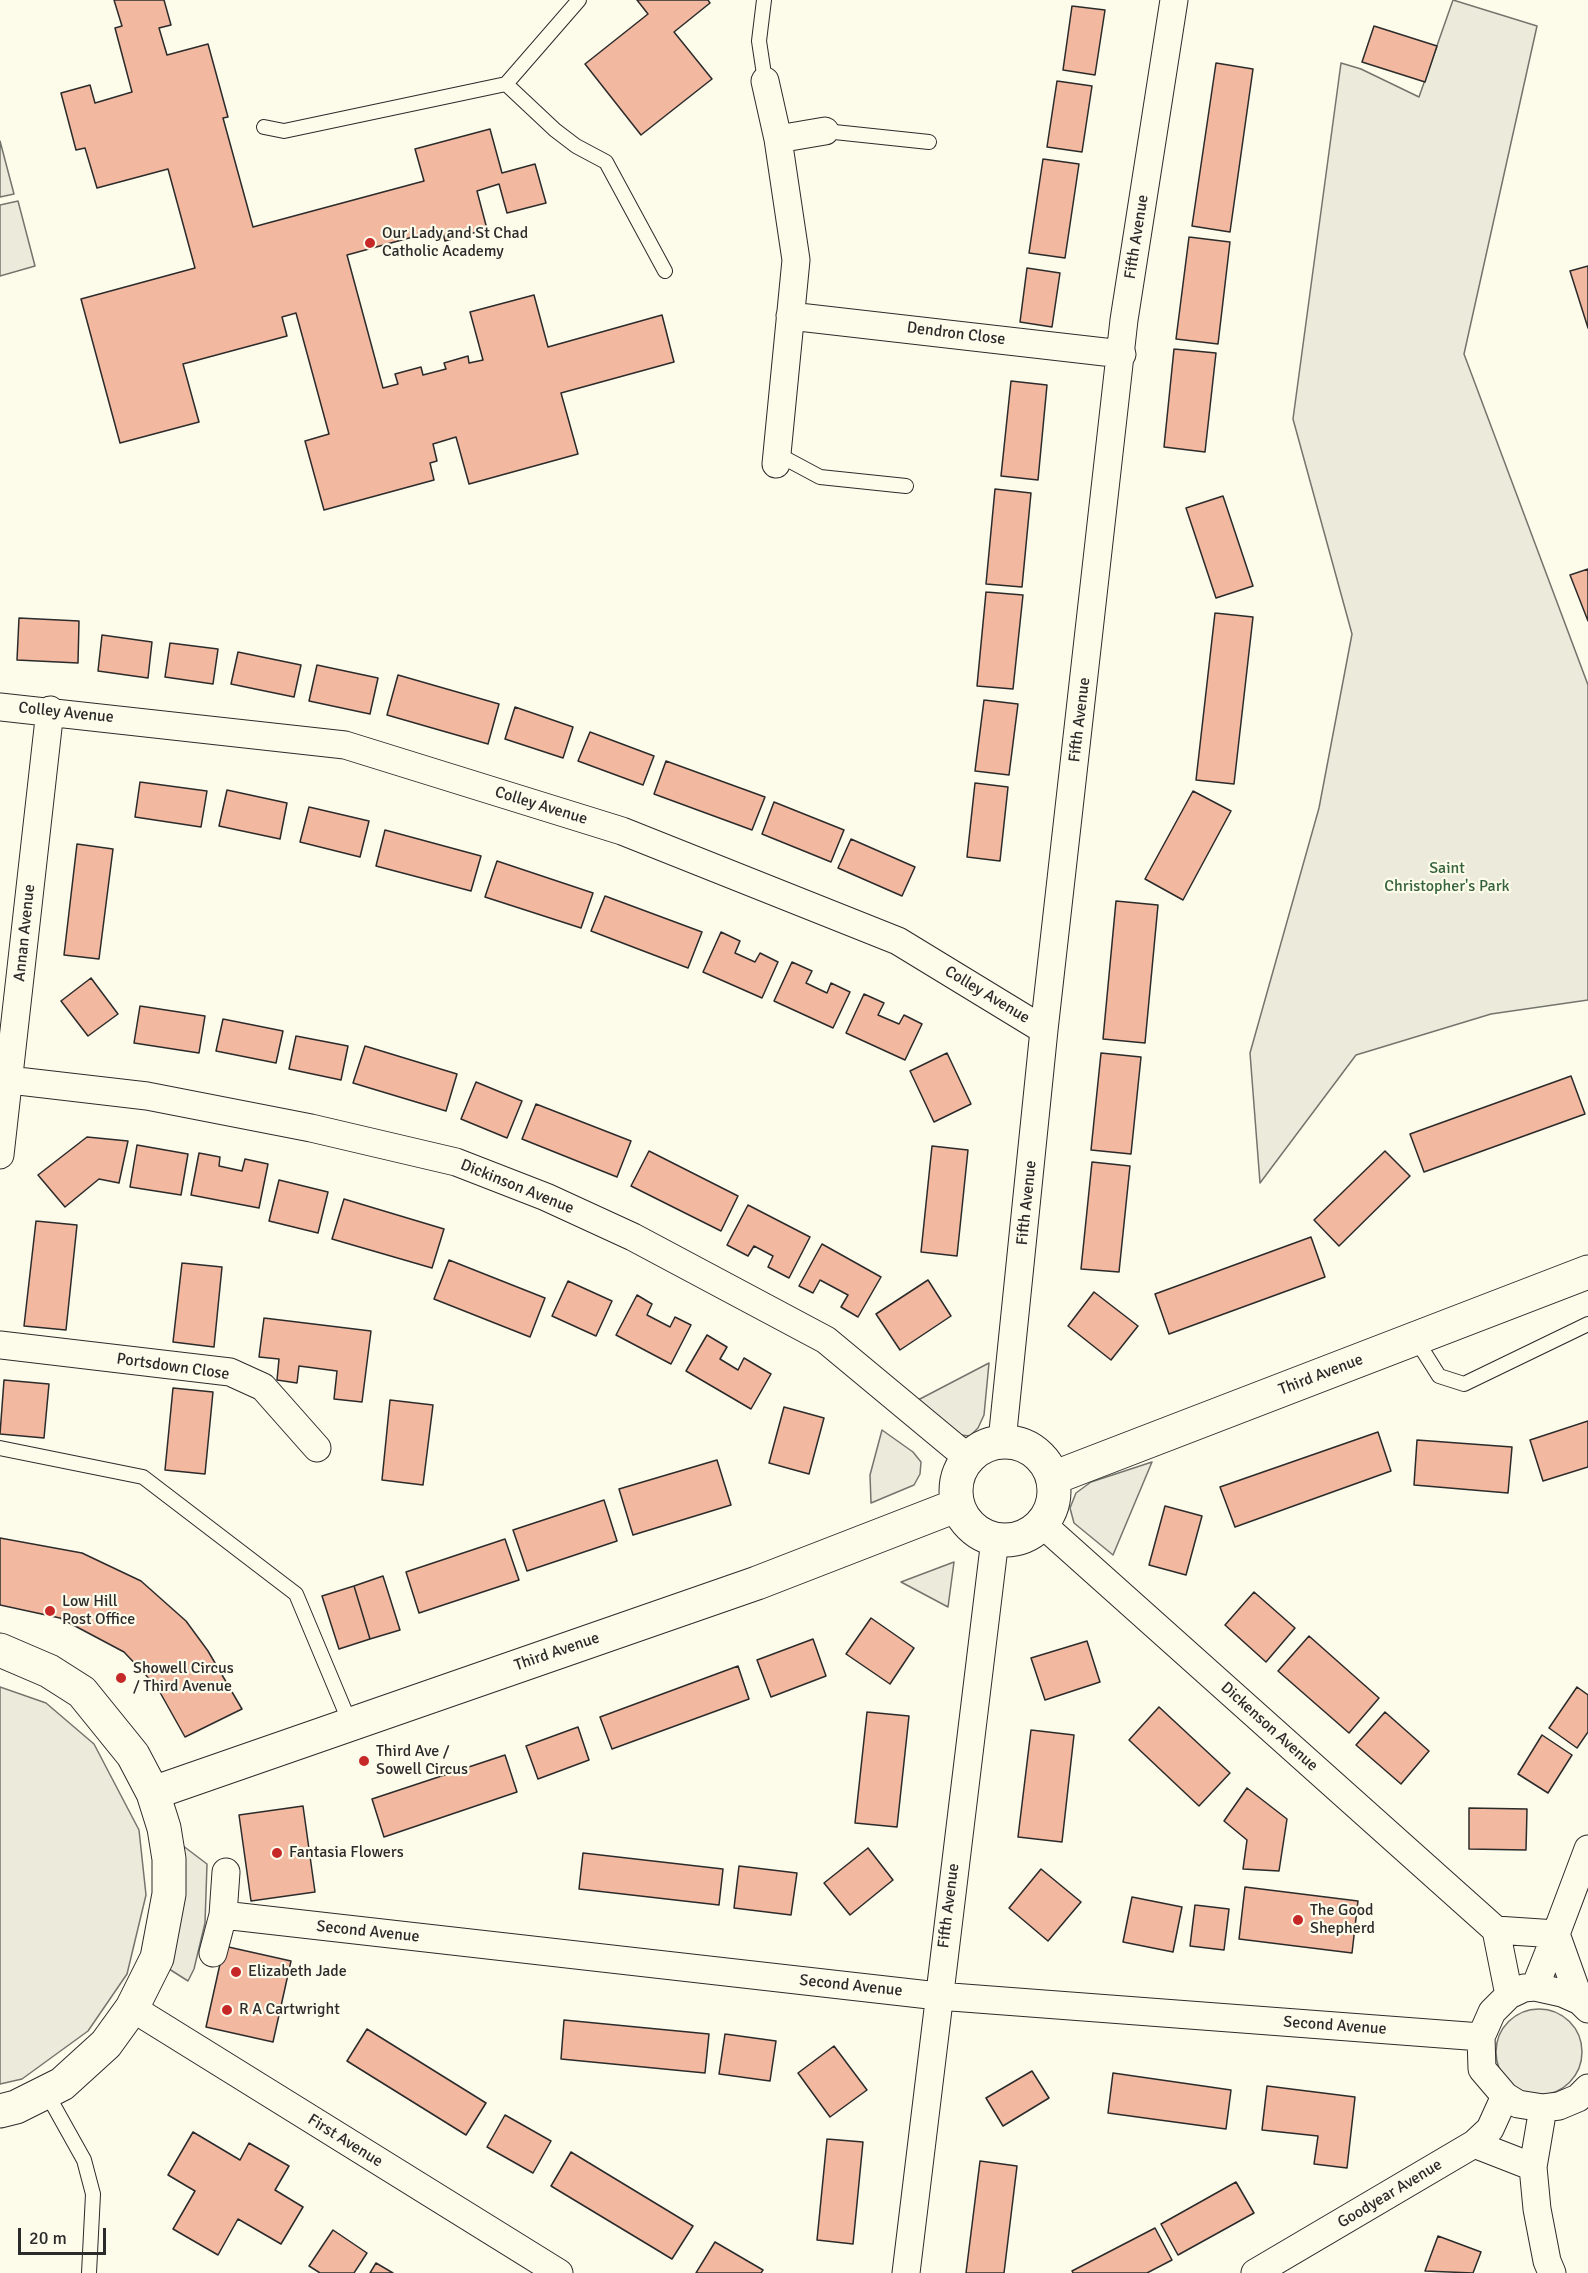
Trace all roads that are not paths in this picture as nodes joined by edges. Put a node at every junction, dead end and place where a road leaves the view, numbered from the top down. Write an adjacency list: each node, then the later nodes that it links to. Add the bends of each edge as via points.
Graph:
1 (579, 0): 5 (lane)
2 (764, 0): 4 (lane, via 759,41)
3 (1174, 0): 12 (street, Fifth Avenue)
4 (765, 81): 8 (street)
5 (506, 84): 6 (lane, via 284,131); 10 (lane, via 555,130 606,162)
6 (264, 127)
7 (825, 131): 8 (street); 9 (lane)
8 (778, 139): 11 (street, via 795,260)
9 (929, 142)
10 (664, 271)
11 (790, 316): 12 (street, Dendron Close); 13 (street)
12 (1122, 354): 17 (street, Fifth Avenue)
13 (776, 459): 14 (lane, via 820,477)
14 (906, 486)
15 (0, 707): 16 (street, Colley Avenue)
16 (50, 710): 17 (street, Colley Avenue, via 345,745 622,831 898,941); 18 (street, Annan Avenue)
17 (1044, 1030): 24 (street, Fifth Avenue)
18 (4, 1079): 19 (street, Annan Avenue); 27 (street, Dickinson Avenue, via 147,1096 311,1128 456,1162 546,1197 633,1237 826,1340)
19 (0, 1155)
20 (1588, 1272): 22 (street, Third Avenue)
21 (1588, 1324): 22 (lane, via 1464,1384 1439,1376)
22 (1415, 1338): 28 (street, Third Avenue)
23 (0, 1345): 26 (street, Portsdown Close, via 230,1372 263,1387)
24 (1002, 1441): 27 (street, via 978,1449); 28 (street, via 1034,1450 1046,1462)
25 (0, 1448): 33 (lane, via 143,1477 296,1594)
26 (317, 1448)
27 (968, 1458): 29 (street, via 959,1472)
28 (1053, 1478): 30 (street, via 1055,1494)
29 (958, 1505): 31 (street, via 971,1527); 33 (street, Third Avenue, via 757,1583)
30 (1042, 1524): 31 (street, via 1020,1538); 38 (street, Dickenson Avenue)
31 (994, 1539): 43 (street, Fifth Avenue)
32 (0, 1650): 34 (street, via 50,1671 82,1692 133,1755)
33 (350, 1723): 34 (street, Third Avenue)
34 (153, 1793): 45 (street, via 169,1859 169,1894 157,1958)
35 (1588, 1849): 39 (street)
36 (226, 1872): 37 (street)
37 (223, 1915): 40 (street); 43 (street, Second Avenue)
38 (1496, 1930): 39 (street); 42 (street)
39 (1556, 1934): 41 (street); 44 (street)
40 (213, 1953)
41 (1535, 1987): 42 (street); 44 (street, via 1562,1993)
42 (1509, 1995): 46 (street, via 1492,2012)
43 (938, 1996): 46 (street, Second Avenue); 56 (street, Fifth Avenue)
44 (1584, 2005)
45 (132, 2008): 48 (street, via 106,2044 62,2084); 55 (street, First Avenue)
46 (1481, 2037): 49 (street, via 1482,2069)
47 (1588, 2088): 50 (street, via 1578,2098)
48 (46, 2092): 51 (street); 54 (lane, via 84,2160 93,2194)
49 (1505, 2096): 50 (street, via 1518,2104); 52 (street, Goodyear Avenue, via 1490,2129)
50 (1543, 2108): 53 (street)
51 (0, 2111)
52 (1474, 2144): 53 (street); 57 (street, Goodyear Avenue)
53 (1533, 2167): 58 (street, via 1541,2230)
54 (89, 2273)
55 (559, 2273)
56 (906, 2273)
57 (1256, 2273)
58 (1552, 2273)

